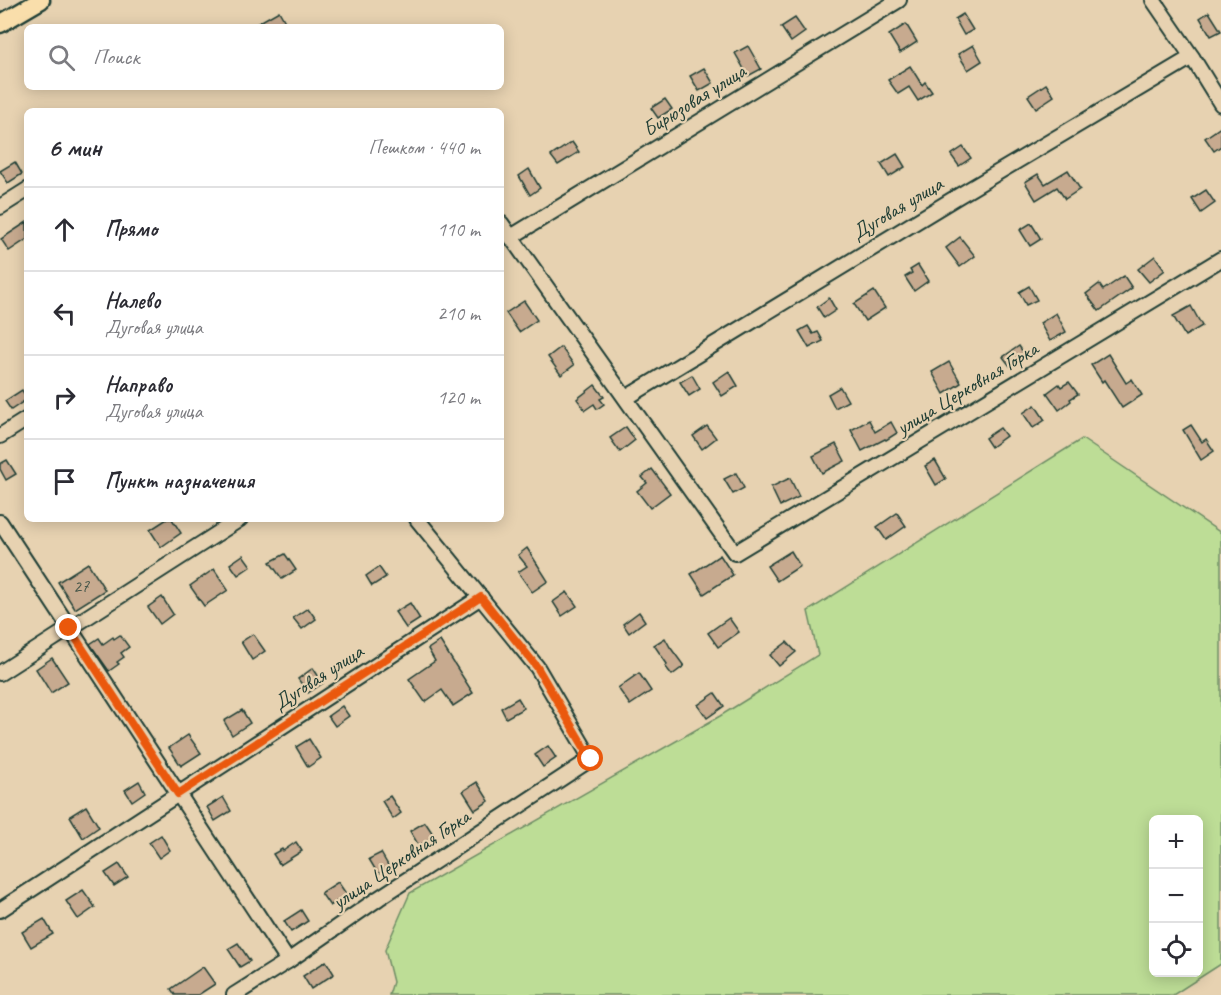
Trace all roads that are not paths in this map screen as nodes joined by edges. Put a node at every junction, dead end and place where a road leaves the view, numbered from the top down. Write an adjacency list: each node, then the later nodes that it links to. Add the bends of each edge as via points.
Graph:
1 (41, 0): 4 (main road)
2 (899, 0): 10 (street, Бирюзовая улица)
3 (1153, 0): 5 (street)
4 (0, 24)
5 (1192, 57): 6 (street); 12 (street, Дуговая улица)
6 (1221, 104)
7 (24, 192): 8 (street)
8 (0, 207)
9 (504, 227): 10 (street)
10 (511, 237): 12 (street)
11 (1221, 259): 12 (street, улица Церковная Горка, via 735,553)
12 (626, 398)
13 (24, 421): 14 (street)
14 (0, 436)
15 (0, 522): 19 (street)
16 (235, 522): 19 (street)
17 (419, 522): 18 (street)
18 (481, 597): 21 (street, Дуговая улица); 23 (street, улица Церковная Горка, via 537,667 591,759)
19 (69, 628): 20 (street); 21 (street)
20 (0, 673)
21 (178, 794): 22 (street, Дуговая улица); 23 (street)
22 (0, 910)
23 (288, 961): 24 (street, улица Церковная Горка)
24 (234, 995)

